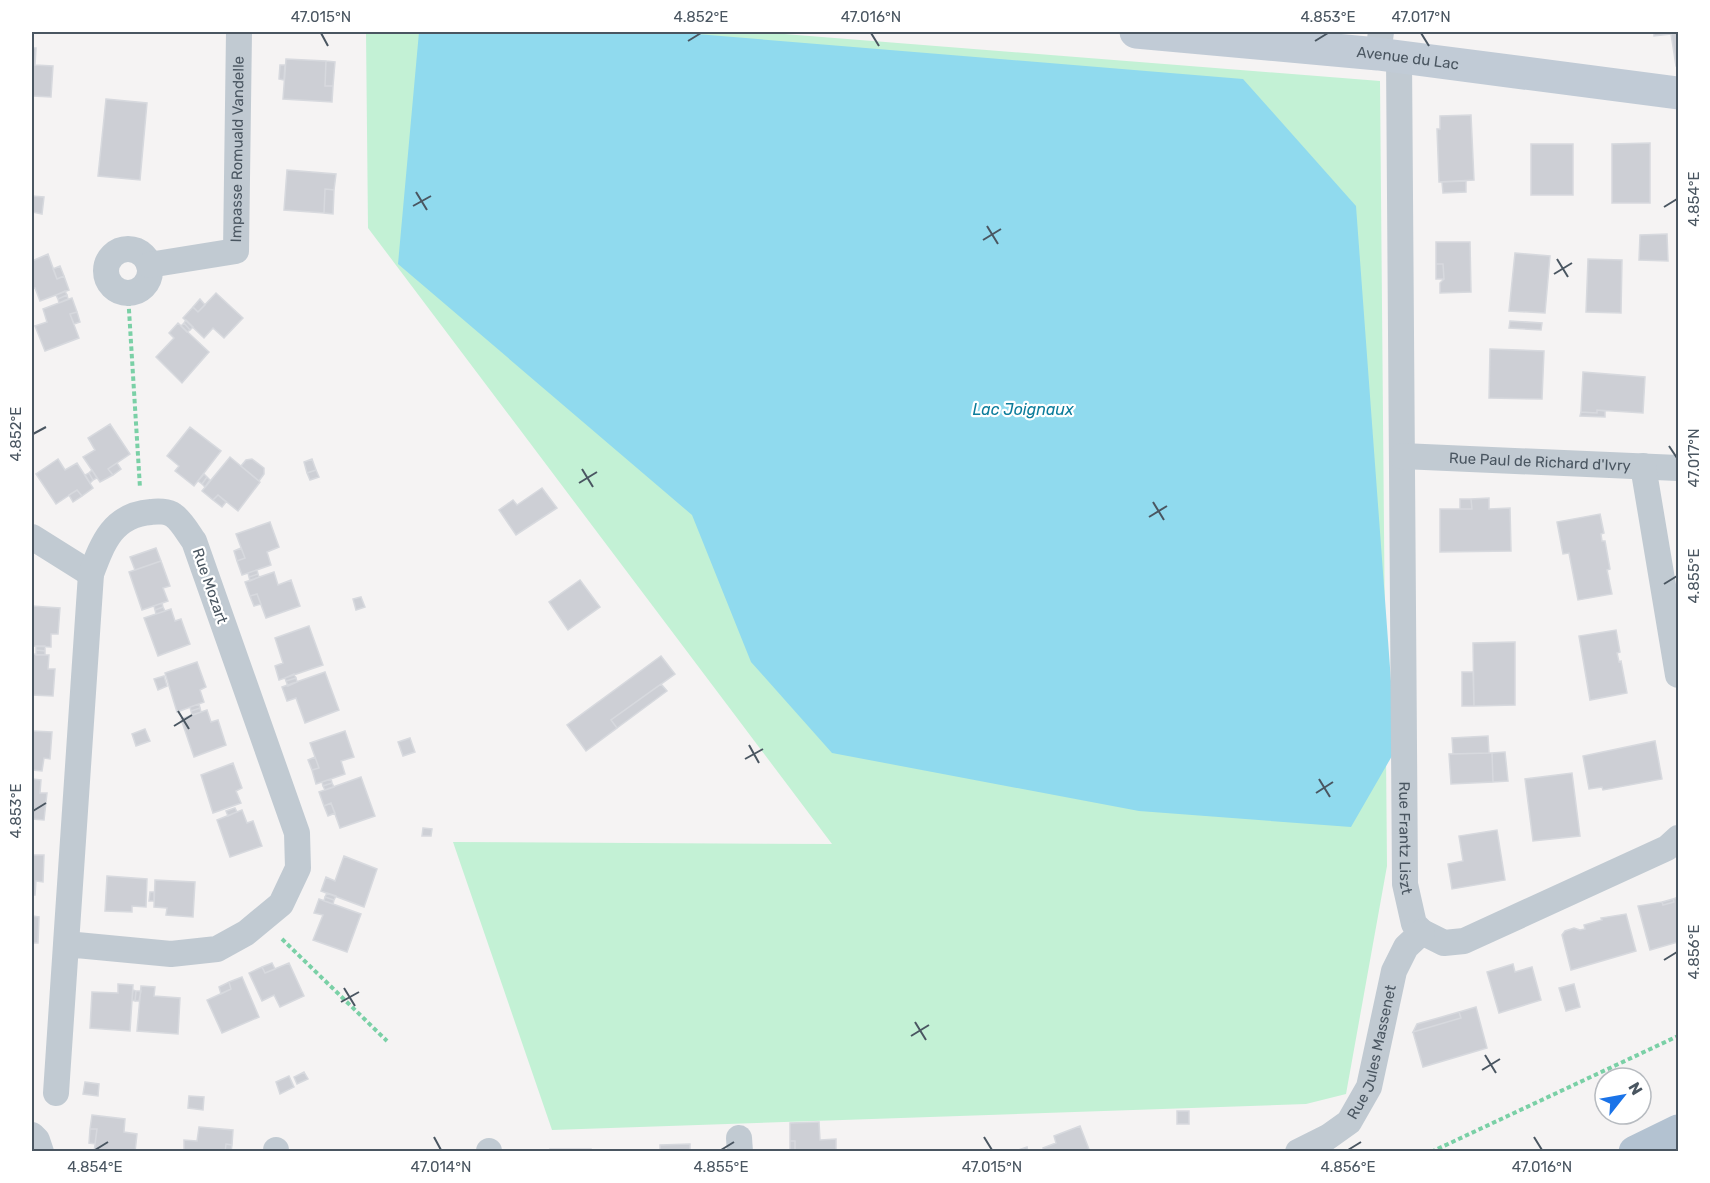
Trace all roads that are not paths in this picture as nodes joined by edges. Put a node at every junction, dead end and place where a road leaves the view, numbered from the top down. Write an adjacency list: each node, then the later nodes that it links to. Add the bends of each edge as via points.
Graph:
1 (239, 32): 5 (street, Impasse Romuald Vandelle, via 236,250)
2 (1136, 32): 3 (main road, Avenue du Lac)
3 (1386, 48): 4 (main road, Avenue du Lac); 6 (street, Rue Frantz Liszt)
4 (1678, 93)
5 (150, 265): 5 (street, via 146,285 128,294 114,288 107,276 106,268 113,255 126,249 141,253)
6 (1402, 456): 7 (street, Rue Paul de Richard d'Ivry); 13 (street, Rue Frantz Liszt, via 1405,884 1414,924)
7 (1643, 466): 8 (street, Rue Paul de Richard d'Ivry); 11 (street)
8 (1678, 468)
9 (32, 537): 10 (street)
10 (91, 574): 14 (street); 14 (street, Rue Mozart, via 109,534 124,519 140,513 158,511 173,515 194,541 297,833 298,868 281,904 246,933 217,950 171,954)
11 (1678, 675)
12 (1678, 838): 13 (street, via 1667,848 1464,941 1444,942)
13 (1422, 932): 19 (street, Rue Jules Massenet, via 1406,947 1394,971 1369,1088 1349,1122)
14 (66, 944): 15 (street)
15 (56, 1093)
16 (1678, 1131): 20 (main road)
17 (32, 1136): 18 (street)
18 (41, 1152)
19 (1298, 1152)
20 (1635, 1152)

